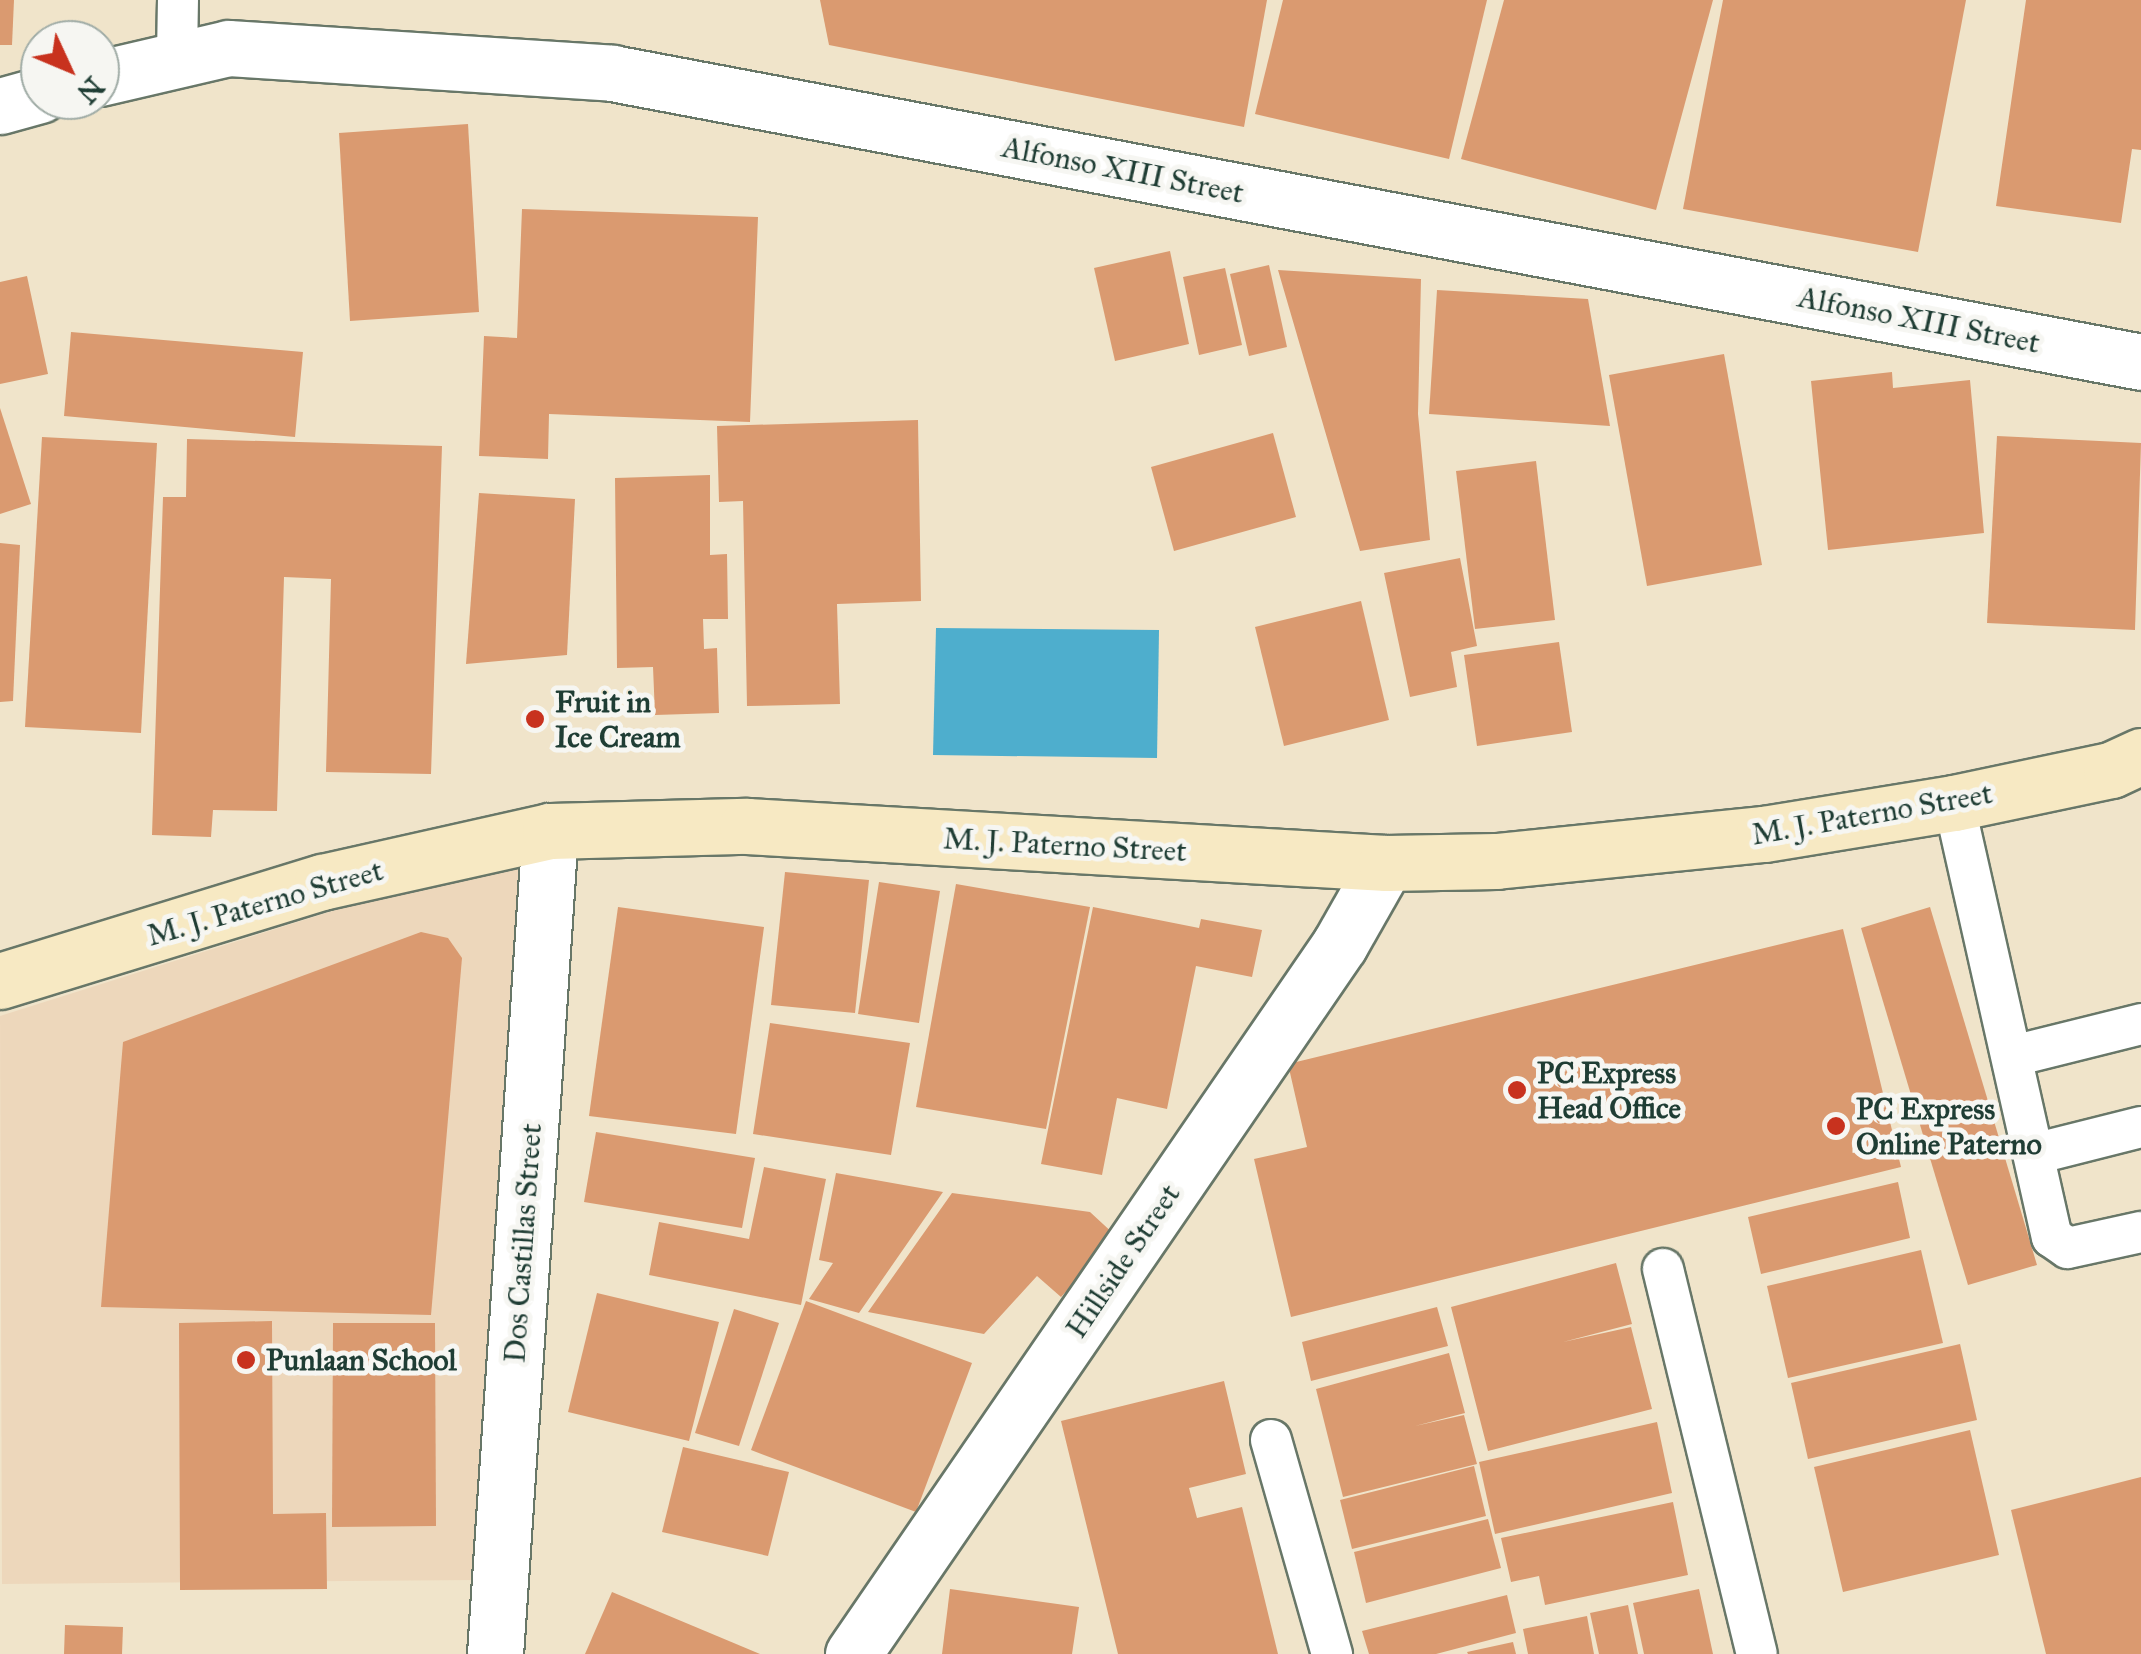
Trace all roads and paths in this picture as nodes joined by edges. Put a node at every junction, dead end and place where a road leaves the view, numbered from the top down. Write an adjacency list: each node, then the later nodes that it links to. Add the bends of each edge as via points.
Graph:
1 (178, 0): 2 (lane)
2 (177, 56): 3 (street, Alfonso XIII Street); 4 (street, Alfonso XIII Street, via 229,48 612,74)
3 (120, 72)
4 (2141, 362)
5 (2141, 756): 6 (main road, M. J. Paterno Street, via 2111,770)
6 (1954, 802): 8 (main road, M. J. Paterno Street, via 1764,834 1496,861); 11 (lane)
7 (550, 831): 8 (main road, M. J. Paterno Street, via 747,826); 9 (main road, M. J. Paterno Street, via 322,882); 17 (street, Dos Castillas Street)
8 (1386, 863): 18 (street, Hillside Street, via 1340,944)
9 (0, 981)
10 (2141, 1024): 11 (lane)
11 (2013, 1056): 13 (lane)
12 (2141, 1127): 13 (lane)
13 (2034, 1154): 14 (lane, via 2052,1237 2068,1248)
14 (2141, 1232)
15 (1663, 1269): 20 (lane)
16 (1271, 1440): 19 (lane)
17 (495, 1654)
18 (853, 1654)
19 (1332, 1654)
20 (1757, 1654)

